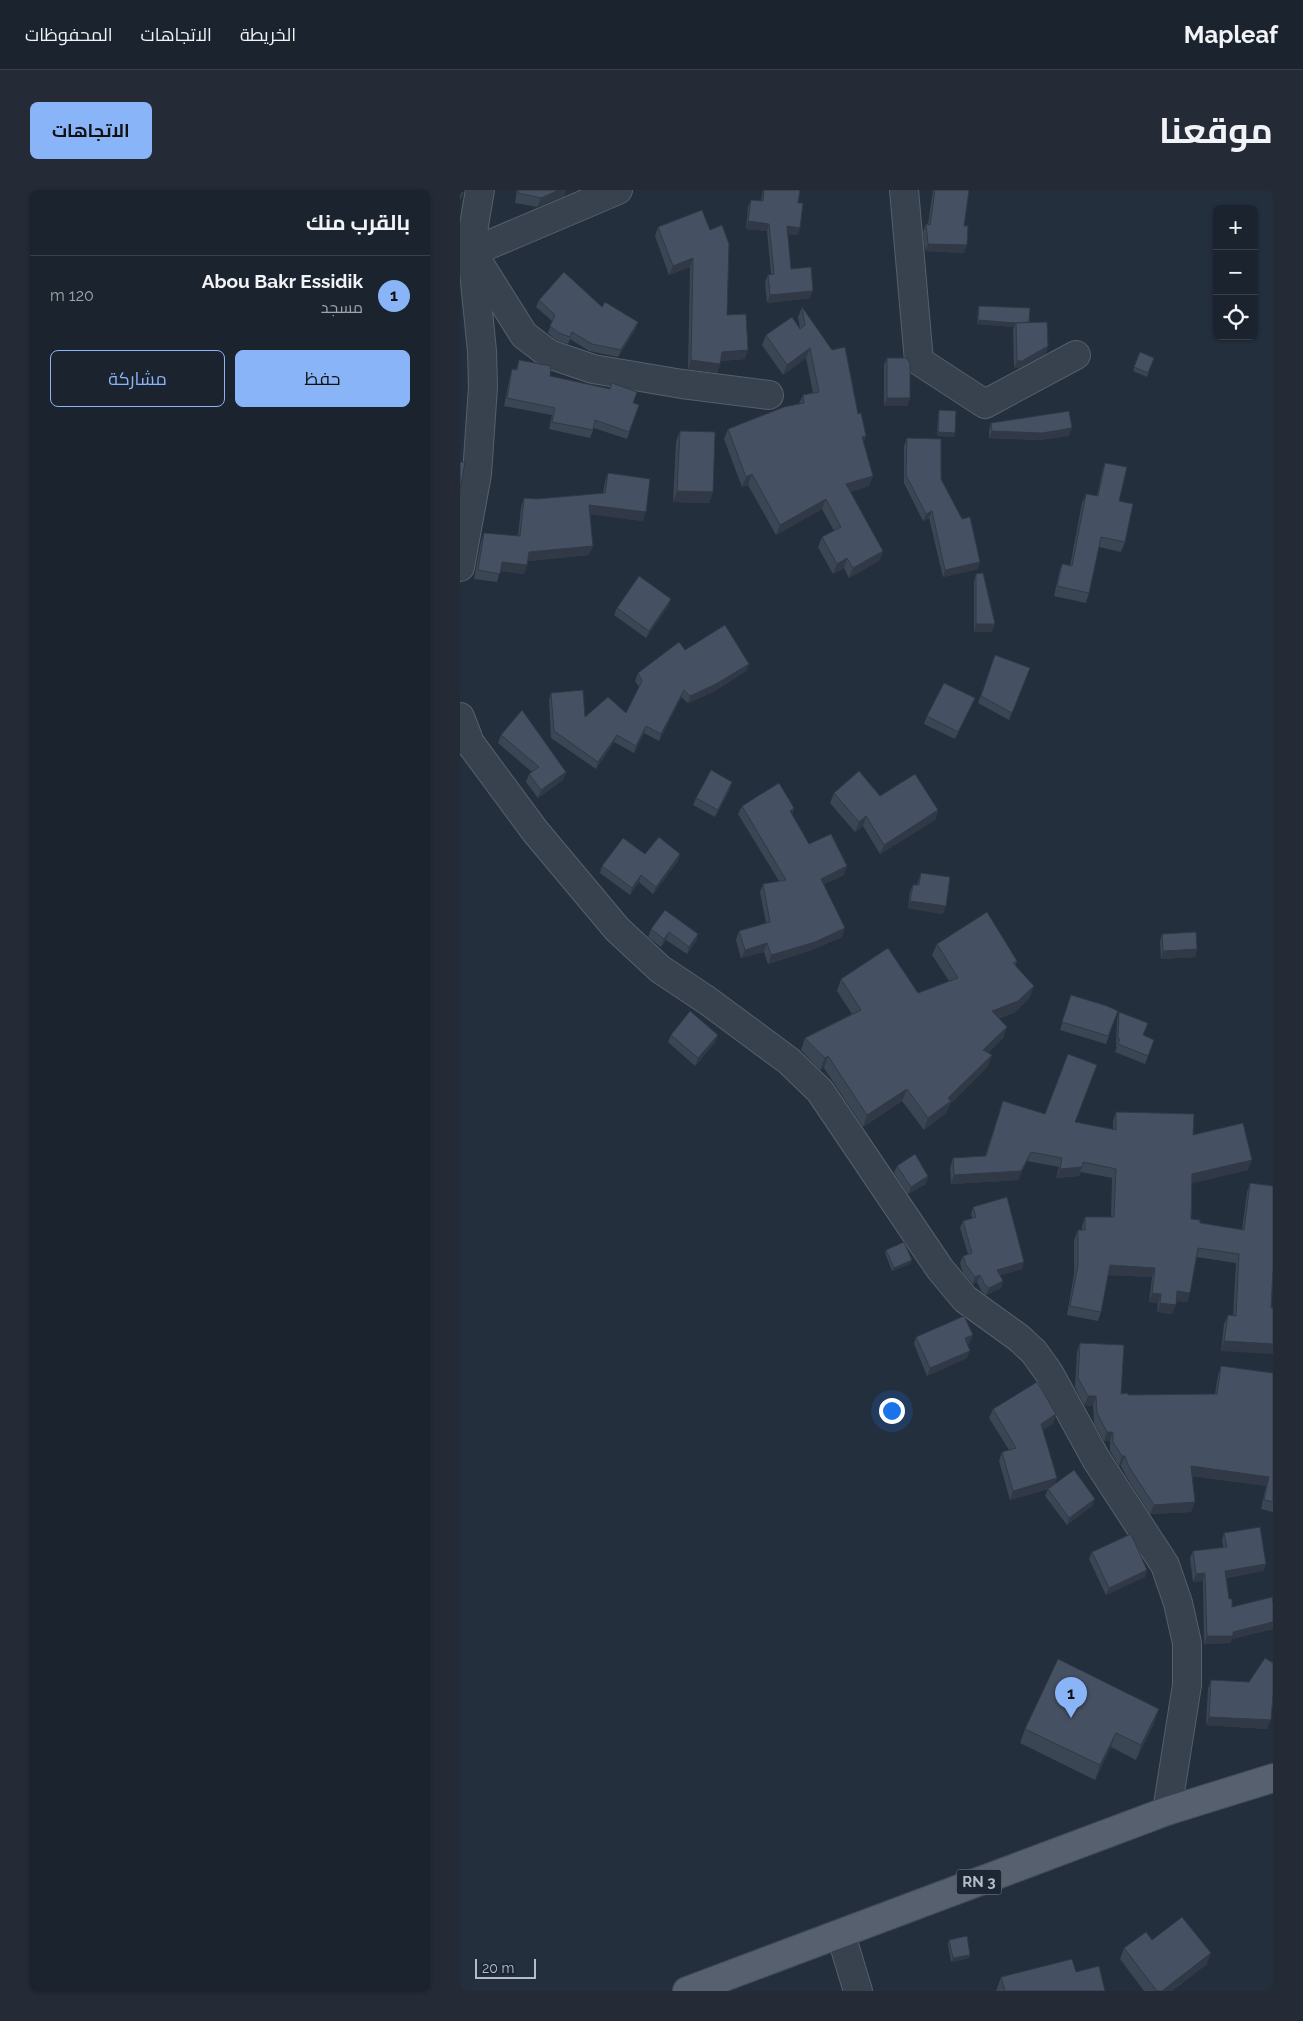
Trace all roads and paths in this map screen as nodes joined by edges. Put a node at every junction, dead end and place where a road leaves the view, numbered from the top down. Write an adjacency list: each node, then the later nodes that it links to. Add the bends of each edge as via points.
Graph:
1 (480, 190): 4 (street)
2 (618, 190): 4 (street)
3 (904, 190): 5 (street, via 919,362 985,404)
4 (466, 253): 6 (street, via 524,335 549,354 593,369); 7 (street, via 482,351 483,386 477,474)
5 (1076, 355)
6 (769, 394)
7 (460, 567)
8 (460, 717): 10 (street, via 470,743 530,824 617,929 660,968 806,1076 834,1108 955,1288 976,1309 1019,1338 1049,1373 1096,1459 1165,1565 1178,1603 1187,1643 1187,1685)
9 (1273, 1778): 10 (main road, RN 3)
10 (1167, 1811): 11 (main road, RN 3)
11 (841, 1934): 12 (main road, RN 3); 13 (street)
12 (687, 1991)
13 (858, 1991)

